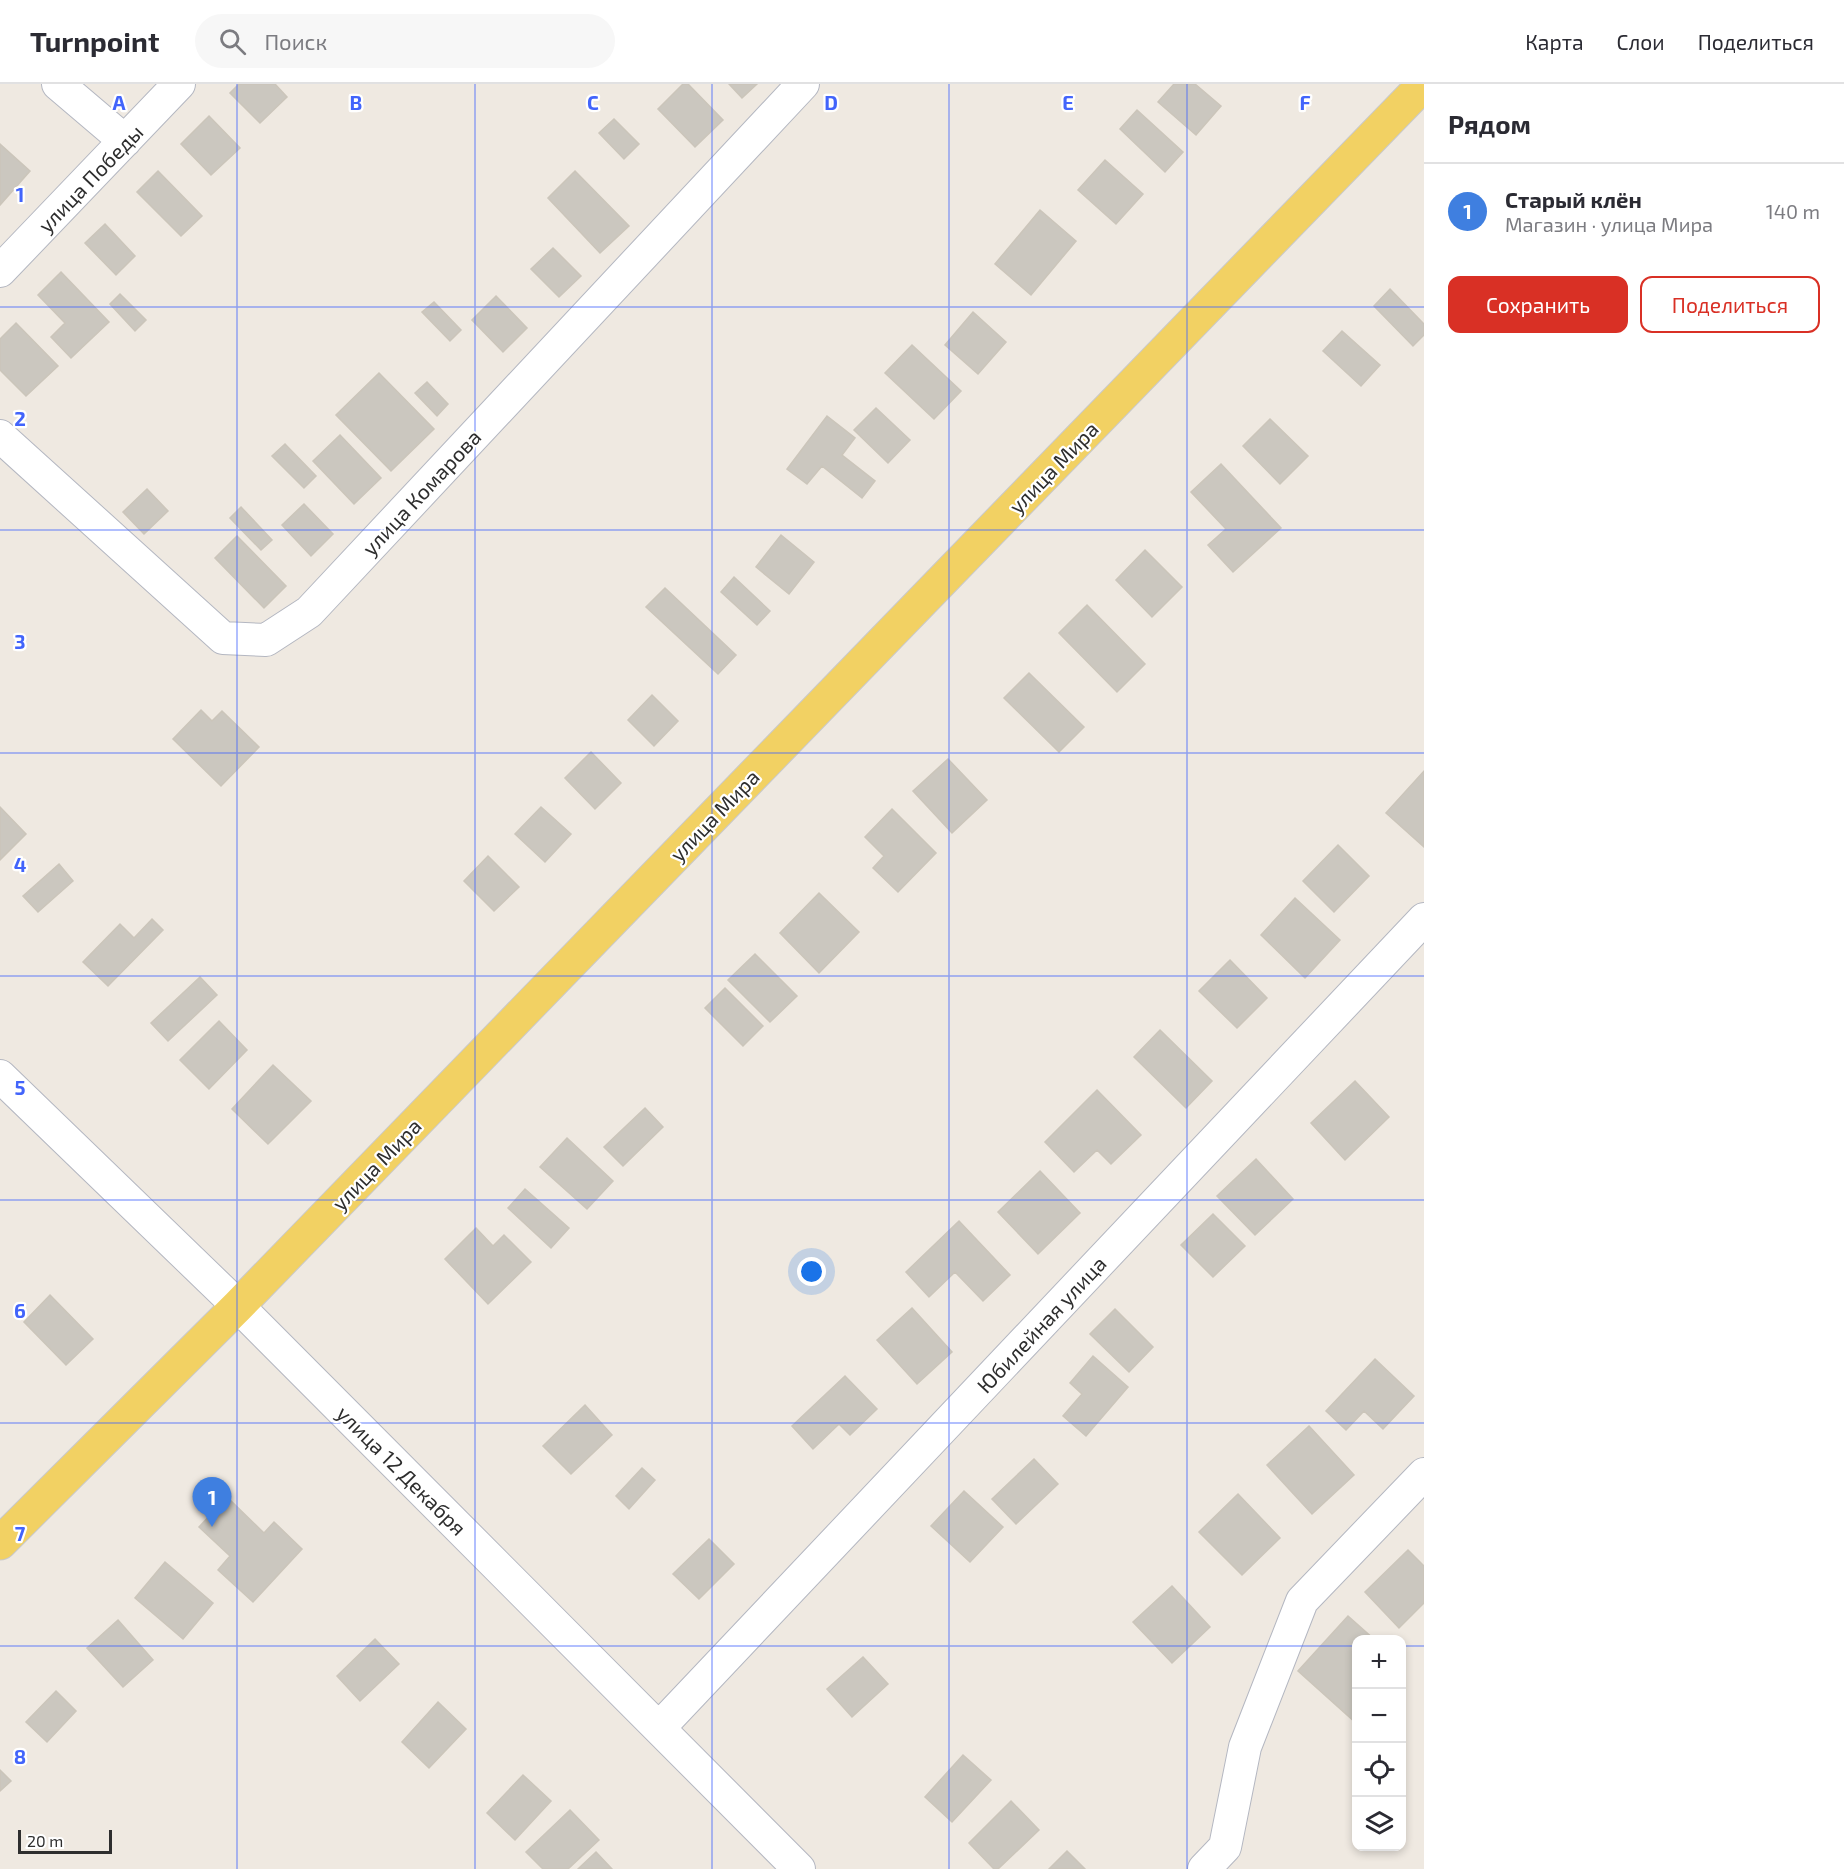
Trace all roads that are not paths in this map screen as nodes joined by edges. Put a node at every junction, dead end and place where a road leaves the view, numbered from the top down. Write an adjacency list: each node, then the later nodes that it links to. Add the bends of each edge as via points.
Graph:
1 (58, 84): 5 (street)
2 (179, 84): 5 (street, улица Победы)
3 (803, 84): 7 (street, улица Комарова, via 309,612 266,640 223,638)
4 (1424, 84): 10 (main road, улица Мира)
5 (125, 141): 6 (street, улица Победы)
6 (0, 271)
7 (0, 436)
8 (1424, 919): 13 (street, Юбилейная улица)
9 (0, 1076): 10 (street, улица 12 Декабря)
10 (237, 1306): 12 (main road, улица Мира); 13 (street, улица 12 Декабря)
11 (1424, 1474): 15 (street, via 1302,1601 1245,1747 1225,1848)
12 (0, 1543)
13 (658, 1728): 14 (street, улица 12 Декабря)
14 (800, 1869)
15 (1204, 1869)

